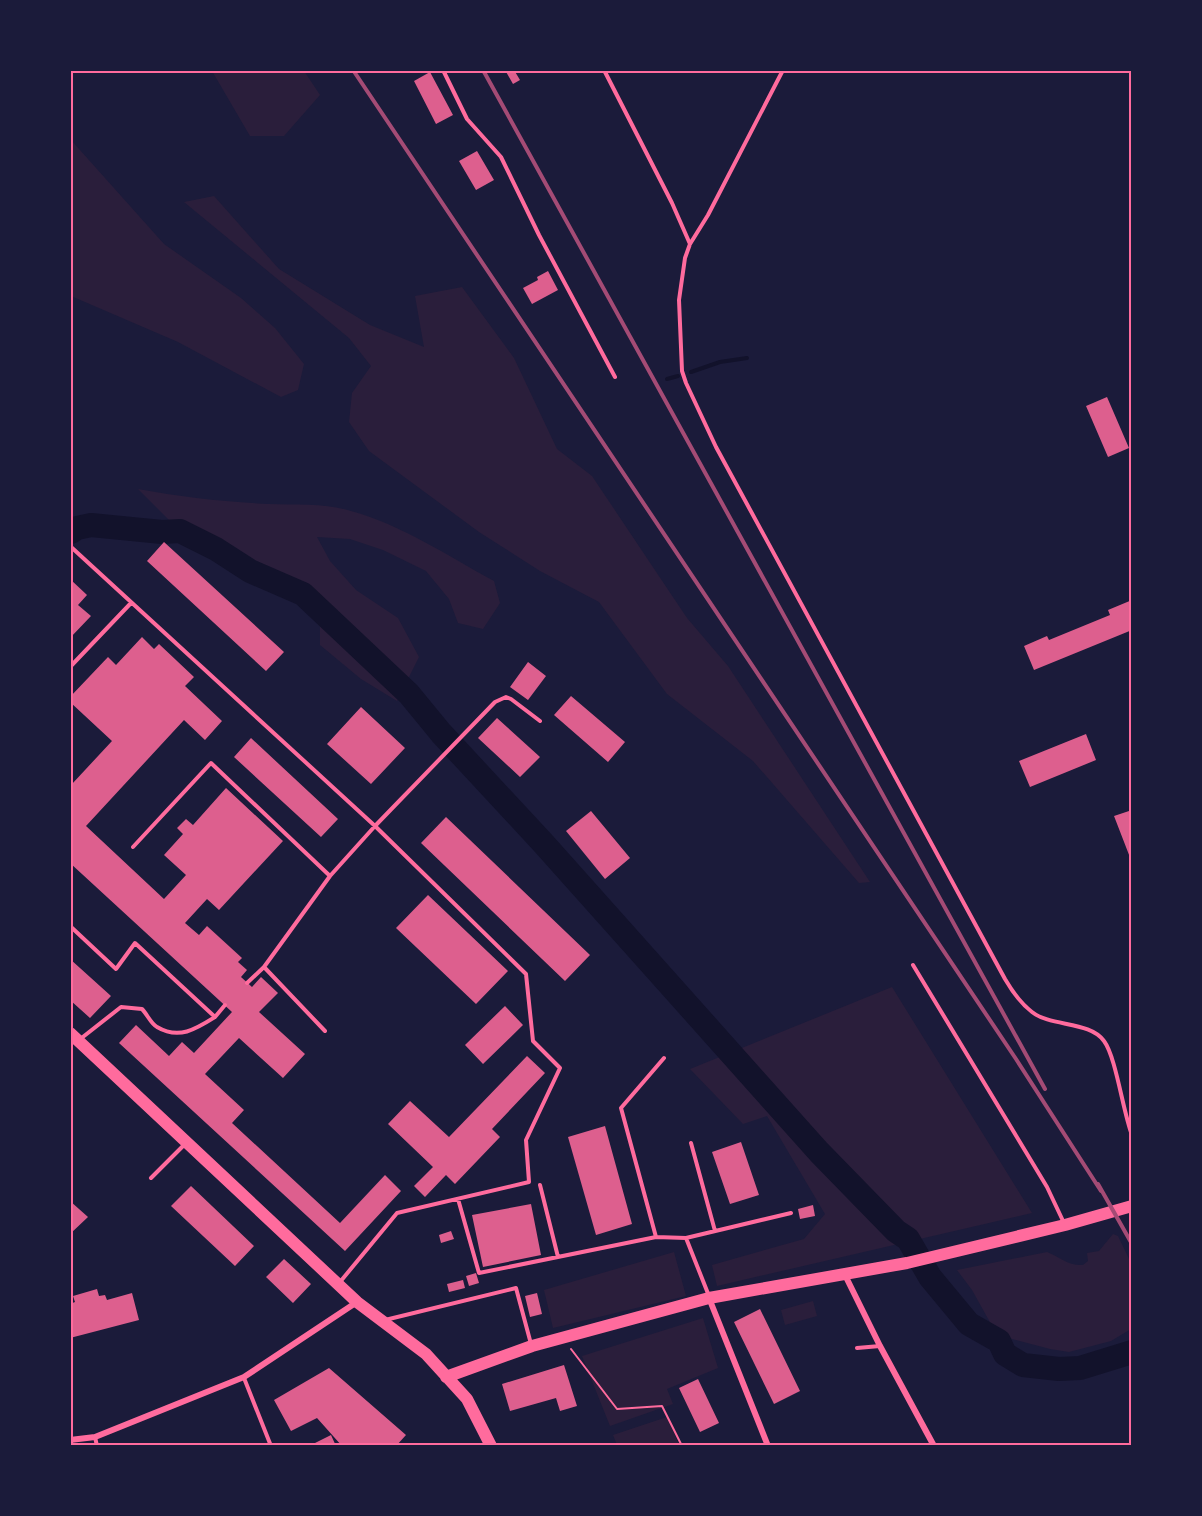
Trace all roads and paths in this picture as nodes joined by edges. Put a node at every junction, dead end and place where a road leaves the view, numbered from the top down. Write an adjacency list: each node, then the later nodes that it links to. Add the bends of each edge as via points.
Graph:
1 (443, 70): 5 (lane, via 467,119 501,157)
2 (604, 70): 4 (lane)
3 (783, 70): 4 (lane)
4 (690, 244): 22 (lane, via 679,300 682,371 716,447 1009,986 1033,1013 1092,1031 1104,1041)
5 (615, 377)
6 (70, 546): 7 (lane)
7 (131, 603): 8 (lane); 10 (lane)
8 (70, 667)
9 (540, 721): 10 (lane, via 511,699 502,698 487,708)
10 (375, 826): 12 (lane); 27 (lane, via 526,974 533,1041 560,1068 526,1140 529,1182)
11 (133, 848): 12 (lane, via 212,764)
12 (330, 876): 15 (lane)
13 (70, 926): 18 (lane, via 116,969 135,943)
14 (913, 965): 30 (lane, via 1047,1187)
15 (264, 967): 16 (lane); 19 (lane)
16 (247, 983)
17 (225, 1005): 18 (lane)
18 (215, 1017): 20 (lane, via 192,1031 176,1033 156,1027 142,1009 121,1008)
19 (325, 1031)
20 (74, 1037): 23 (main road)
21 (664, 1058): 32 (lane, via 621,1108)
22 (1131, 1135)
23 (187, 1142): 25 (lane); 36 (main road)
24 (692, 1143): 31 (lane)
25 (151, 1178)
26 (540, 1185): 34 (lane)
27 (458, 1199): 34 (lane, via 479,1273); 36 (lane, via 397,1213)
28 (1131, 1206): 30 (main road)
29 (791, 1214): 31 (lane)
30 (1065, 1225): 35 (main road)
31 (715, 1231): 33 (lane)
32 (656, 1237): 33 (lane); 34 (lane)
33 (686, 1238): 37 (lane)
34 (558, 1257)
35 (845, 1275): 37 (main road); 42 (street)
36 (338, 1285): 38 (main road)
37 (709, 1298): 40 (main road); 52 (street)
38 (357, 1302): 39 (main road); 44 (street)
39 (381, 1321): 41 (lane, via 516,1288); 45 (main road, via 426,1354)
40 (561, 1337): 41 (main road); 51 (path, via 617,1409 662,1406)
41 (532, 1346): 45 (main road)
42 (880, 1346): 43 (lane); 53 (street)
43 (857, 1348)
44 (244, 1377): 46 (street); 49 (lane)
45 (446, 1377): 50 (main road, via 467,1399)
46 (95, 1437): 47 (street); 48 (lane)
47 (70, 1440)
48 (97, 1446)
49 (271, 1446)
50 (491, 1446)
51 (682, 1446)
52 (768, 1446)
53 (934, 1446)

